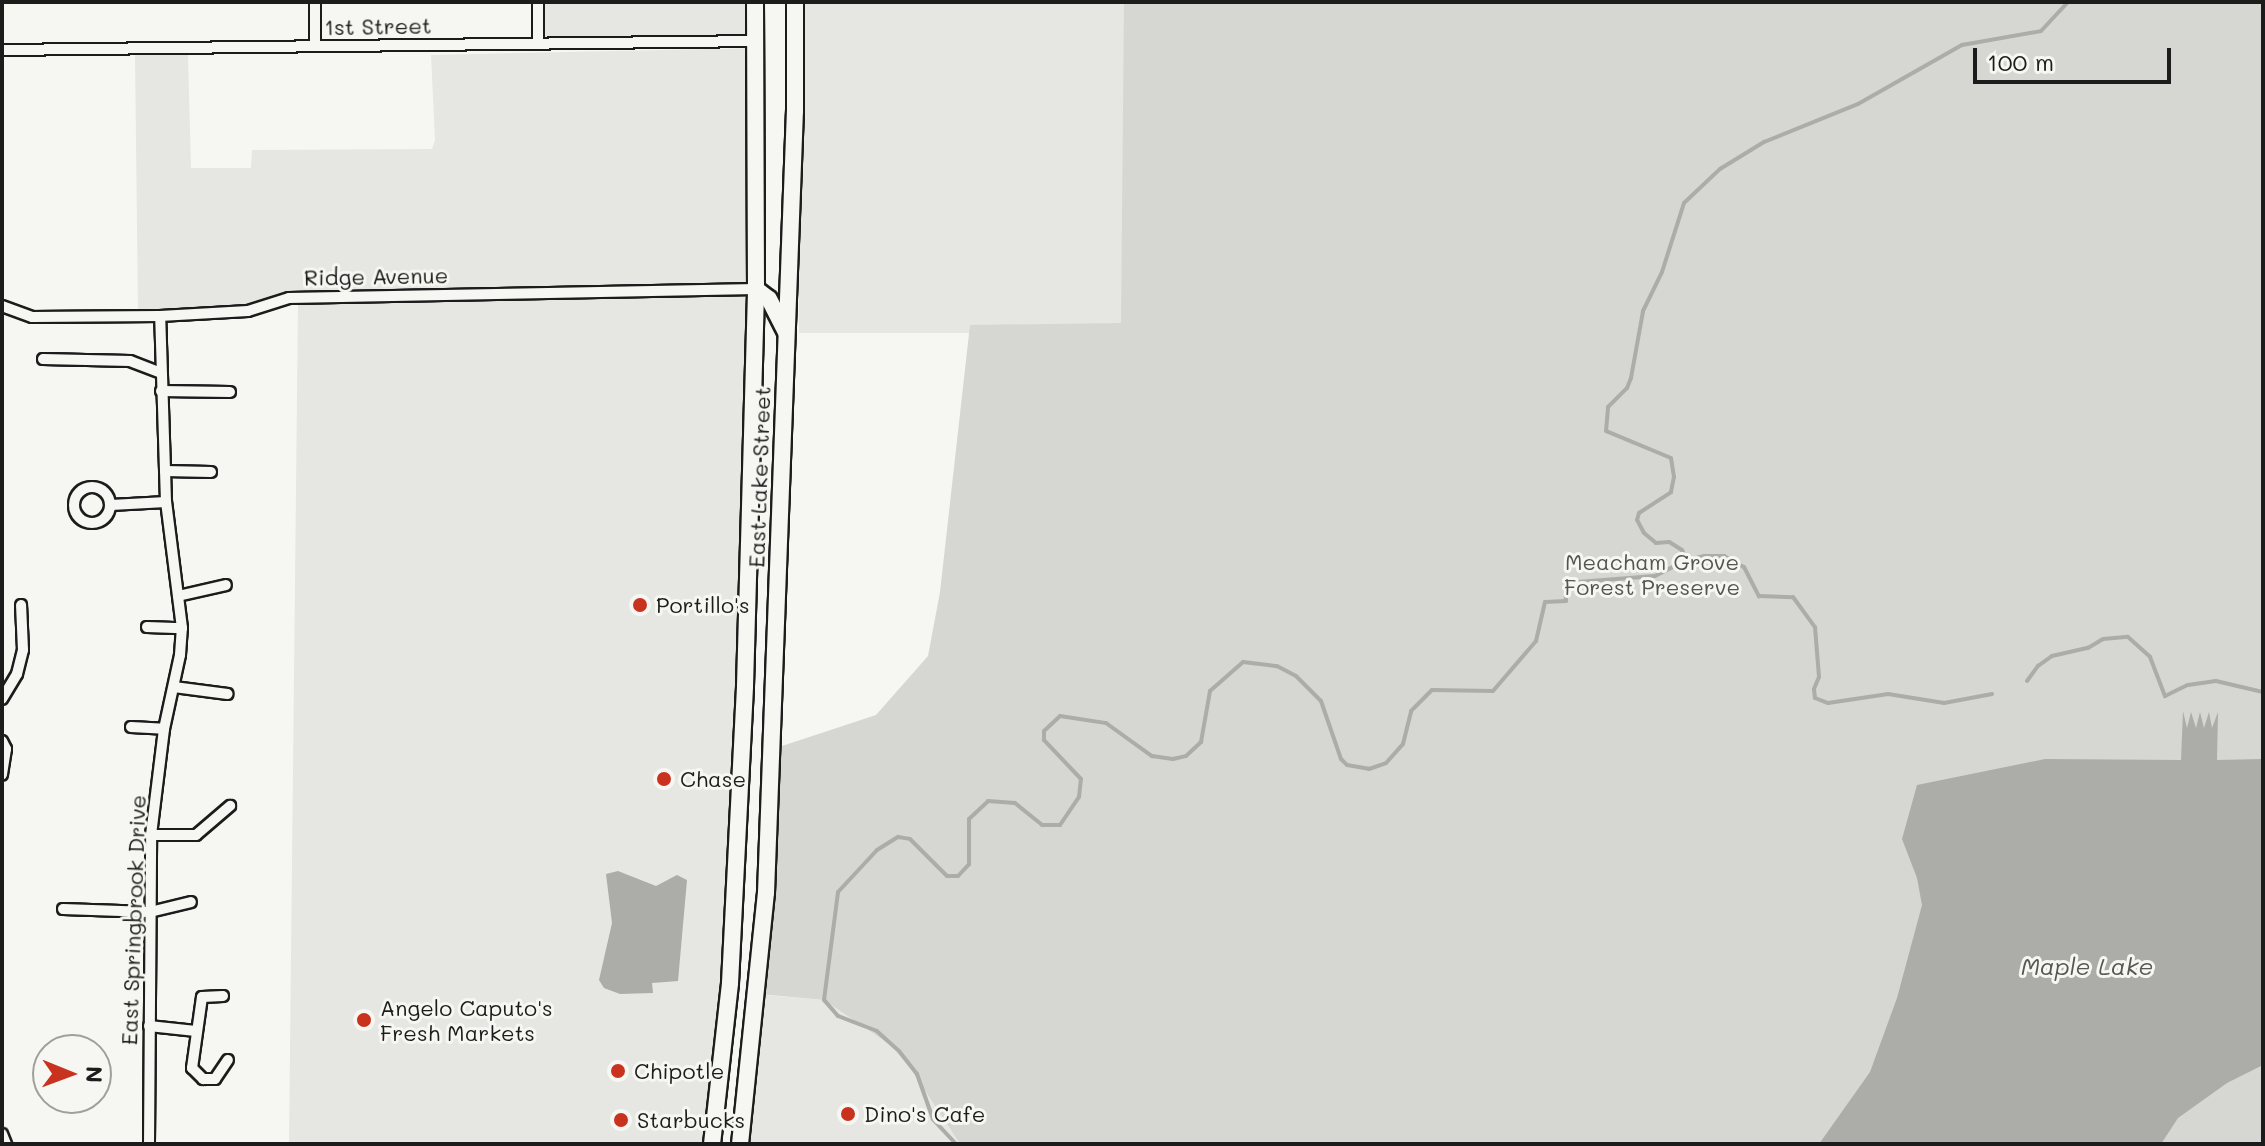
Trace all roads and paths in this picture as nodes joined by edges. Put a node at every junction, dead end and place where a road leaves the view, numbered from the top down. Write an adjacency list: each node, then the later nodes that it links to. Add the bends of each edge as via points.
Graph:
1 (315, 2): 7 (street)
2 (538, 2): 6 (street)
3 (755, 2): 5 (main road, East Lake Street)
4 (795, 2): 12 (main road, East Lake Street)
5 (755, 41): 6 (street, 1st Street); 9 (main road, East Lake Street)
6 (538, 44): 7 (street, 1st Street)
7 (315, 46): 8 (street, 1st Street)
8 (2, 50)
9 (756, 289): 11 (street, Ridge Avenue, via 289,298 248,311); 12 (main road, via 769,299); 45 (main road, East Lake Street, via 737,888)
10 (2, 306): 11 (street, Ridge Avenue, via 32,317)
11 (160, 316): 14 (street, East Springbrook Drive)
12 (786, 332): 46 (main road, East Lake Street, via 766,893)
13 (43, 359): 14 (street, via 130,361)
14 (159, 372): 15 (street, East Springbrook Drive)
15 (161, 391): 16 (street); 17 (street, East Springbrook Drive)
16 (230, 392)
17 (165, 471): 18 (street); 19 (street, East Springbrook Drive)
18 (211, 472)
19 (166, 502): 20 (street); 22 (street, East Springbrook Drive)
20 (111, 505)
21 (226, 585): 22 (street)
22 (178, 596): 25 (street, East Springbrook Drive)
23 (21, 605): 28 (street, via 23,650)
24 (147, 627): 25 (street)
25 (182, 628): 26 (street, East Springbrook Drive)
26 (174, 687): 27 (street); 30 (street, East Springbrook Drive)
27 (228, 694)
28 (2, 699)
29 (131, 727): 30 (street)
30 (164, 729): 34 (street, East Springbrook Drive)
31 (2, 741): 32 (street)
32 (2, 775)
33 (230, 806): 34 (street, via 196,835)
34 (151, 835): 37 (street, East Springbrook Drive)
35 (191, 902): 37 (street)
36 (63, 909): 37 (street)
37 (150, 912): 39 (street, East Springbrook Drive)
38 (223, 996): 40 (street, via 202,997)
39 (149, 1026): 40 (street); 44 (street, East Springbrook Drive)
40 (196, 1031): 41 (street, via 192,1068 203,1079 215,1079)
41 (228, 1060)
42 (2, 1134): 43 (street)
43 (6, 1144)
44 (149, 1144)
45 (712, 1144)
46 (740, 1144)

